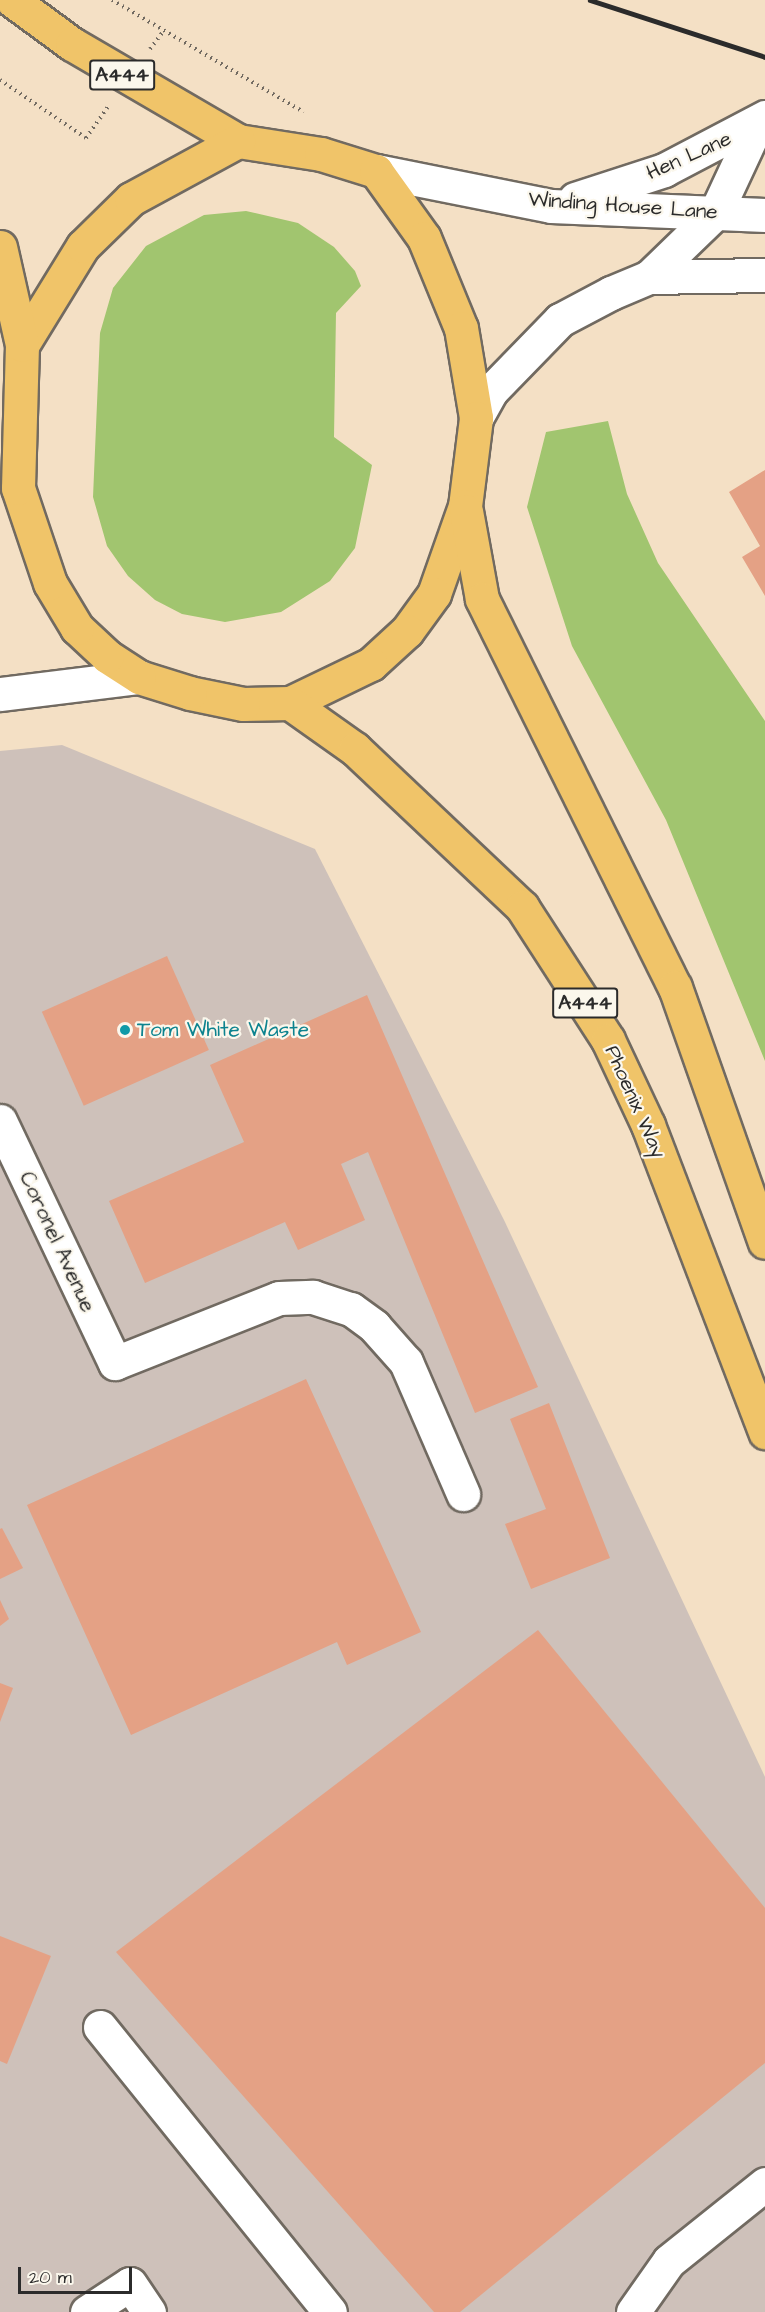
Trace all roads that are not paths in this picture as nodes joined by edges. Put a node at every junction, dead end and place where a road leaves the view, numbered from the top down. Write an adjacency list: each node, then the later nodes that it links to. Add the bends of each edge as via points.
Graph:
1 (12, 0): 3 (highway, A444, via 72,44)
2 (761, 121): 5 (street, Hen Lane, via 664,170); 6 (street, Hen Lane)
3 (238, 141): 4 (highway, via 321,154); 11 (highway, via 131,199 83,246)
4 (376, 171): 5 (street, Winding House Lane); 12 (highway, via 424,238 462,328)
5 (551, 206): 6 (street, Winding House Lane)
6 (716, 212): 7 (street, Winding House Lane); 10 (street, Hen Lane)
7 (765, 215)
8 (0, 247): 11 (highway)
9 (765, 275): 10 (street)
10 (649, 277): 12 (street, via 560,320 491,391)
11 (22, 345): 13 (highway)
12 (476, 418): 15 (highway)
13 (15, 454): 14 (street); 16 (highway, via 26,521 50,583 77,628)
14 (0, 482)
15 (465, 506): 18 (highway, via 434,594 407,631 371,664); 21 (highway, via 482,598 675,987)
16 (139, 677): 17 (street); 18 (highway, via 243,704)
17 (0, 694)
18 (290, 703): 22 (highway, Phoenix Way / A444, via 355,748 522,907 608,1040 638,1104)
19 (0, 1121): 20 (street, Coronel Avenue)
20 (9, 1166): 23 (street, Coronel Avenue, via 115,1363 279,1298 313,1297 351,1309 406,1362)
21 (765, 1242)
22 (765, 1432)
23 (463, 1494)
24 (100, 2027): 28 (street)
25 (765, 2184): 29 (street, via 669,2261)
26 (87, 2312): 27 (street, via 130,2284)
27 (149, 2312)
28 (330, 2312)
29 (633, 2312)

